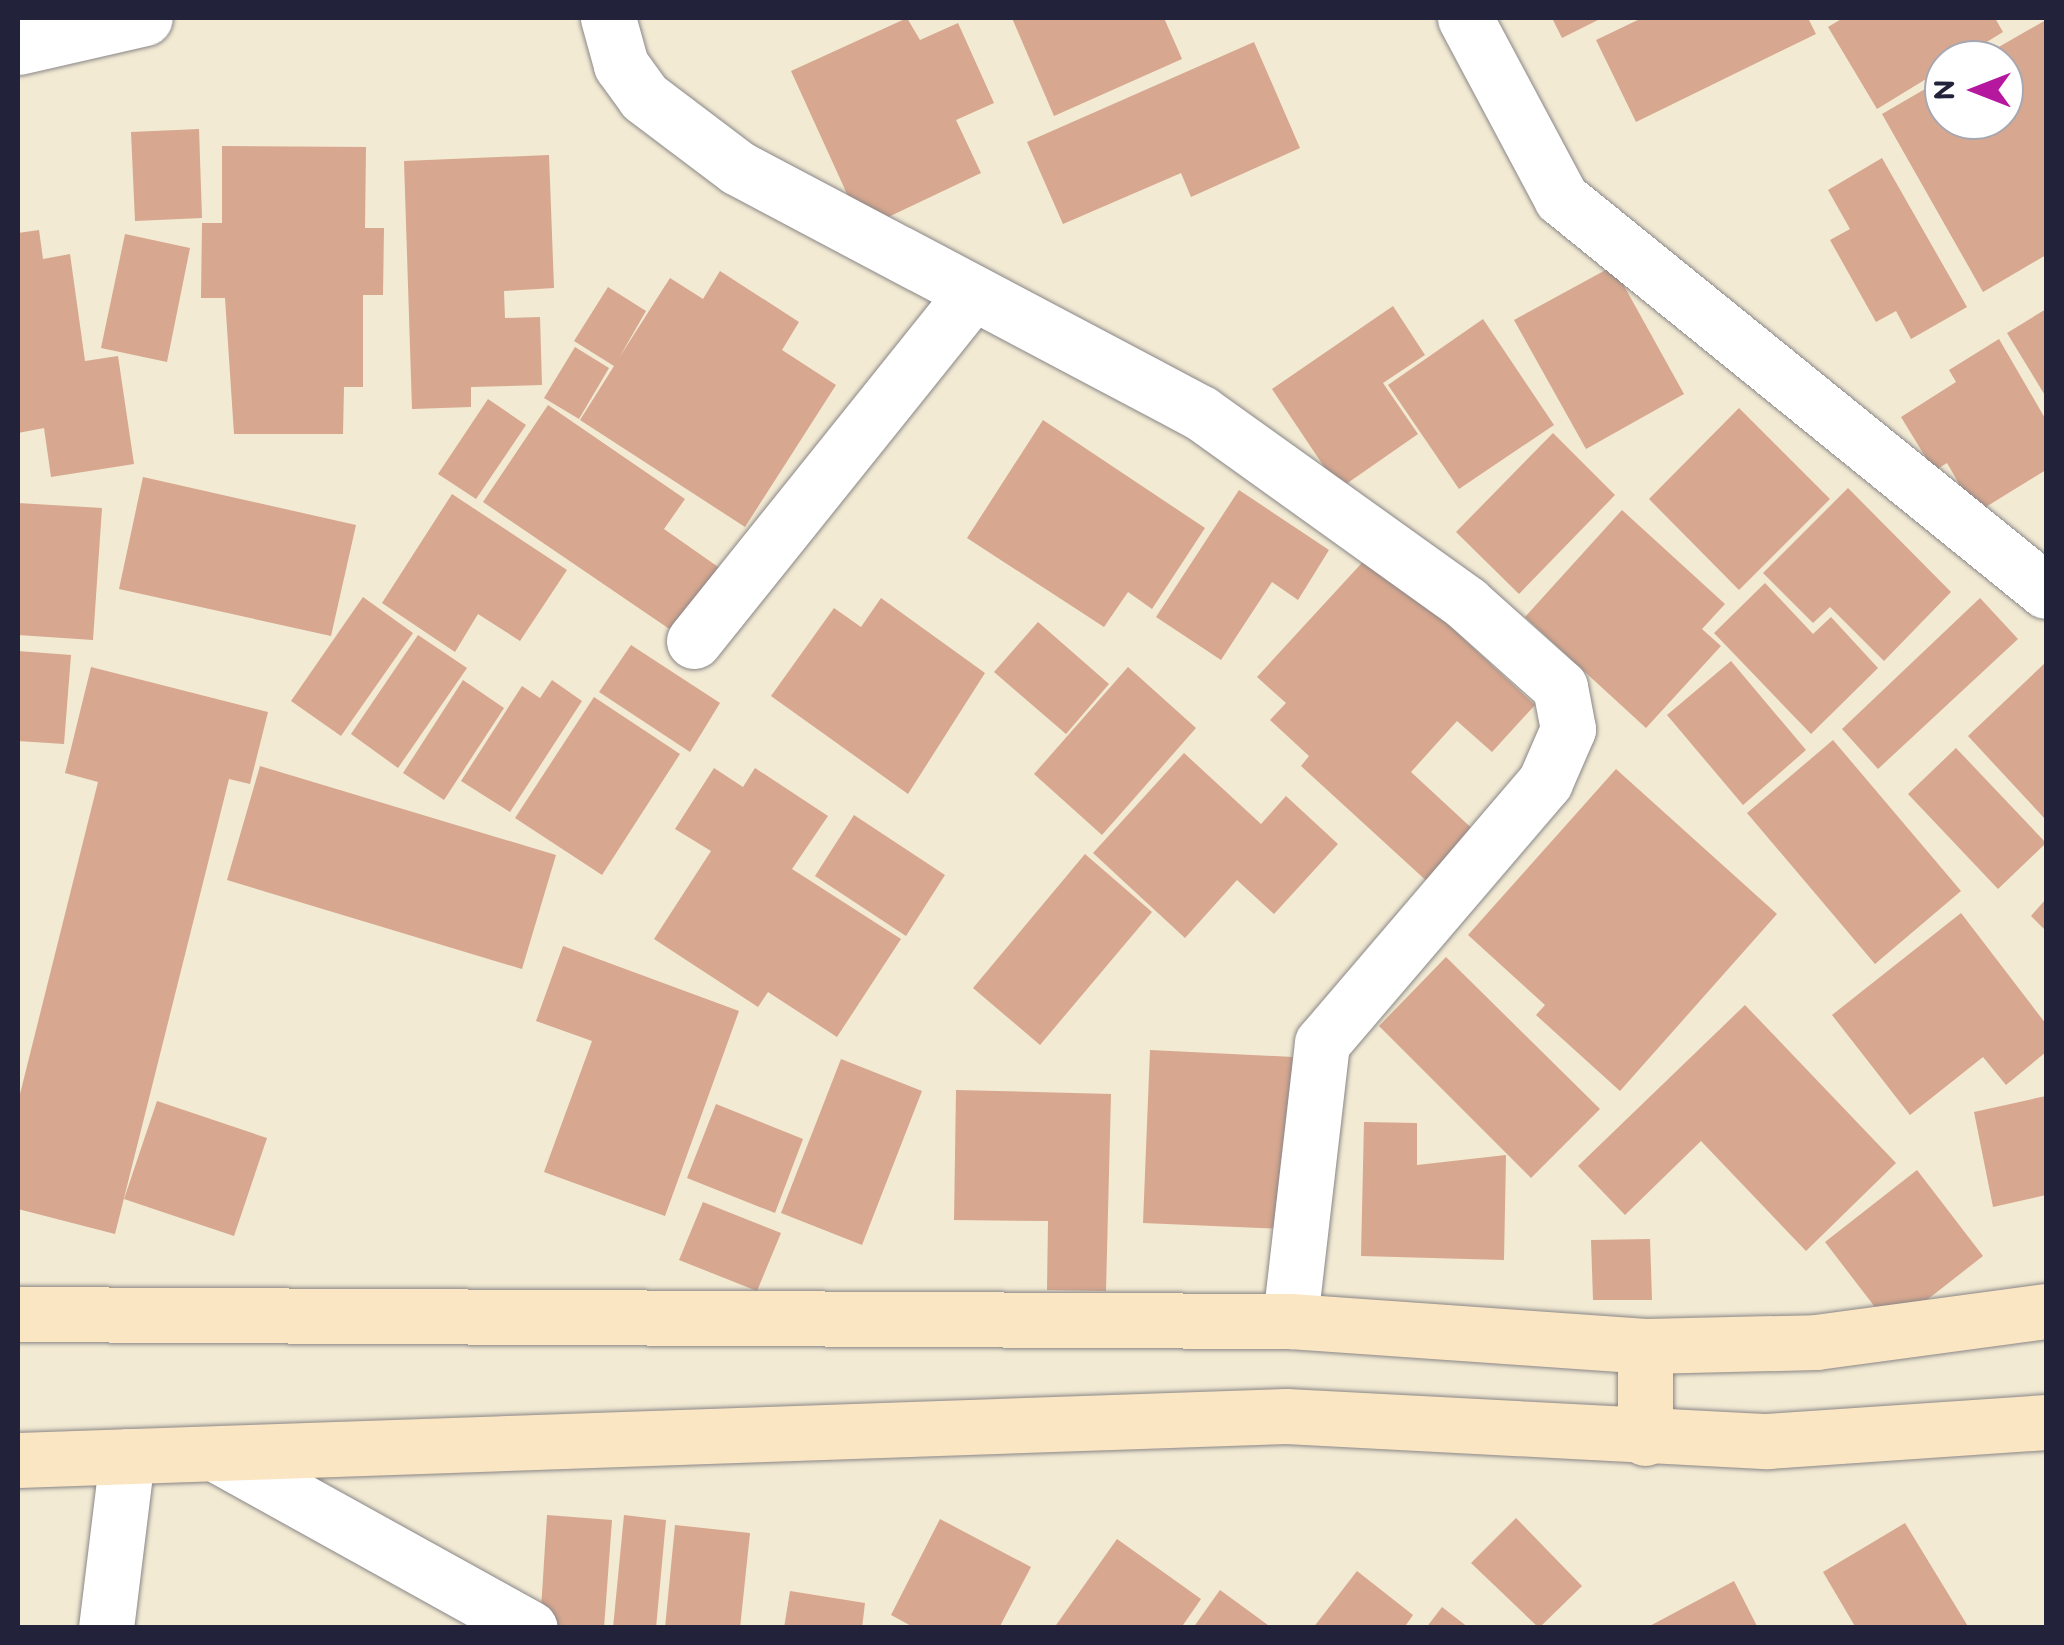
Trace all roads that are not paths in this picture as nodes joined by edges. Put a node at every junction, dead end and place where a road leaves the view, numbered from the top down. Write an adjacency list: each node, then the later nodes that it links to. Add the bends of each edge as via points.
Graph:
1 (145, 18): 4 (street)
2 (608, 18): 5 (street, via 621,65 659,109 738,168)
3 (1464, 18): 6 (street, via 1561,198)
4 (18, 47)
5 (973, 293): 7 (street); 10 (street, via 1201,413 1466,603 1560,688 1566,705 1562,756 1546,782 1322,1043)
6 (2046, 590)
7 (694, 641)
8 (2046, 1311): 11 (street, via 1816,1342)
9 (18, 1314): 10 (street)
10 (1290, 1320): 11 (street)
11 (1644, 1346): 13 (street)
12 (2046, 1422): 13 (street, via 1896,1436)
13 (1644, 1438): 15 (street, via 1286,1416)
14 (126, 1456): 15 (street); 16 (street); 17 (street)
15 (221, 1457): 18 (street)
16 (18, 1460)
17 (106, 1628)
18 (530, 1628)

